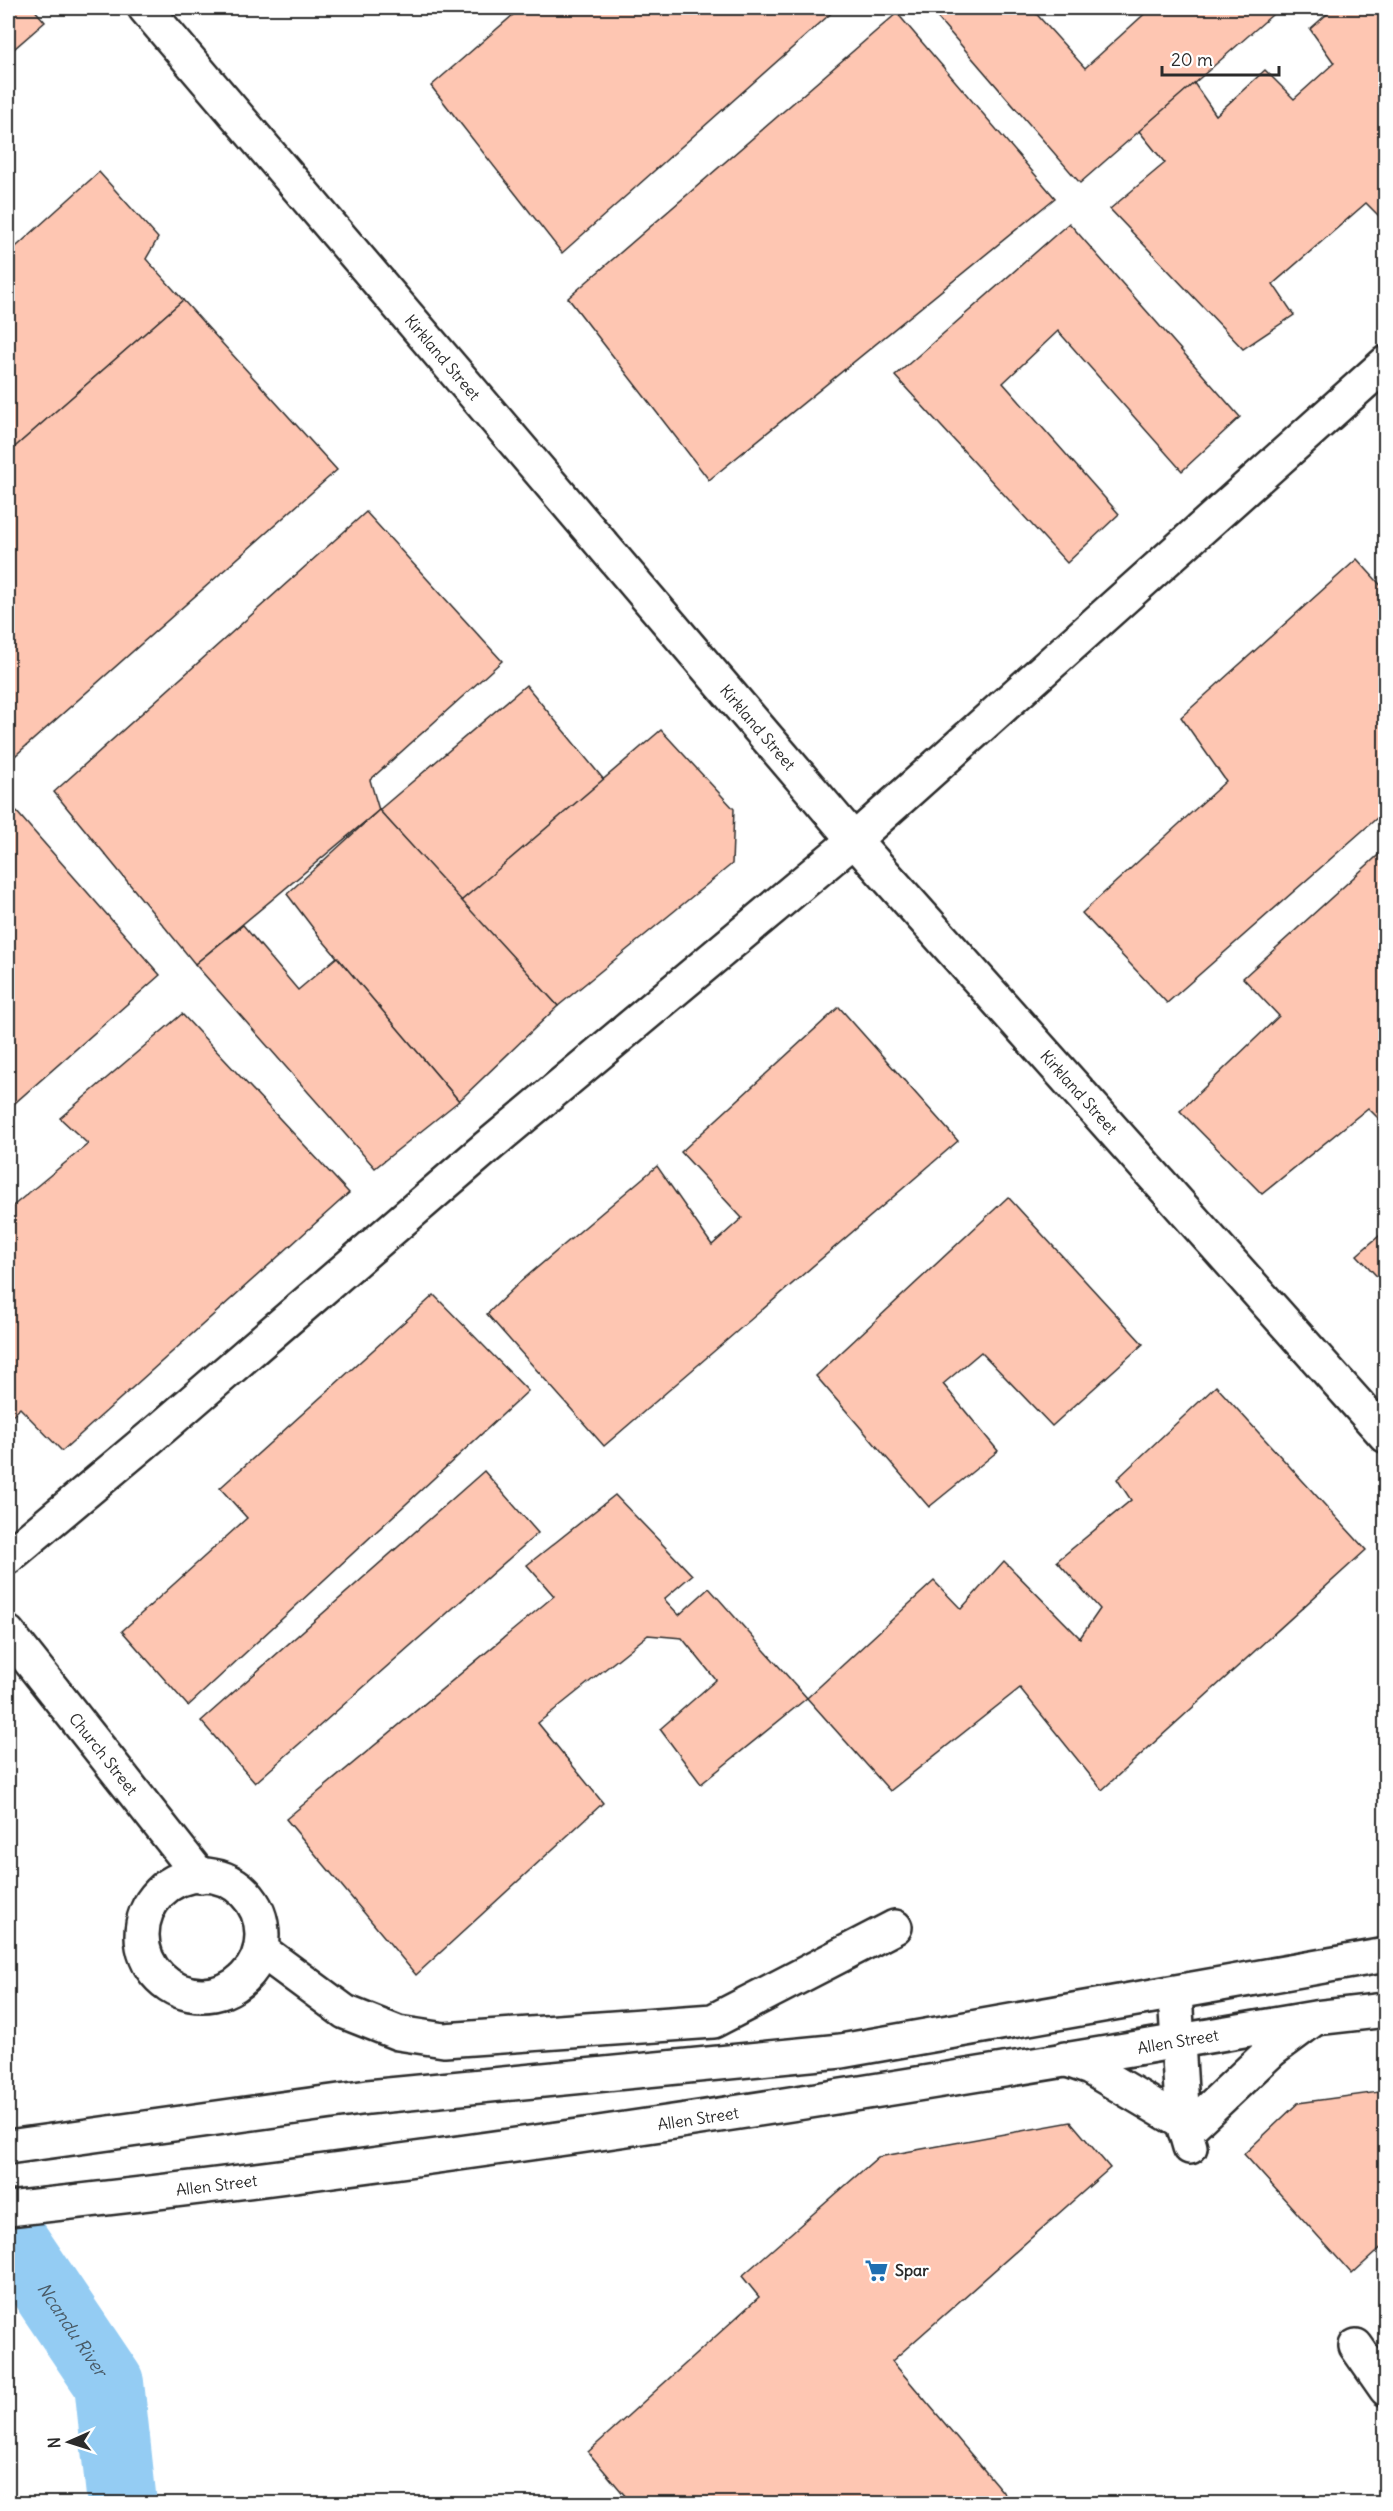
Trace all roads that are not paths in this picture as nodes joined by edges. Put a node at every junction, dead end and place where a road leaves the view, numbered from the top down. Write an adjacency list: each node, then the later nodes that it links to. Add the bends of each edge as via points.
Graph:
1 (145, 8): 3 (street, Kirkland Street)
2 (1386, 363): 3 (street)
3 (854, 840): 4 (street, Kirkland Street); 5 (street, via 487,1147)
4 (1386, 1436)
5 (8, 1557)
6 (8, 1633): 7 (street, Church Street)
7 (200, 1876): 9 (street, via 231,1882 246,1894 257,1910); 9 (street, via 173,1882 147,1912 142,1931 152,1969 183,1993 223,1993 247,1976)
8 (895, 1927): 9 (street, via 712,2021 444,2040 398,2033 345,2012)
9 (261, 1950)
10 (1386, 1955): 11 (street)
11 (1175, 1994): 14 (street); 17 (street, via 841,2051 368,2097)
12 (1386, 2010): 13 (street, Allen Street)
13 (1315, 2018): 14 (street, Allen Street); 16 (street, via 1272,2050)
14 (1177, 2042): 15 (street, Allen Street); 16 (street)
15 (1065, 2059): 16 (street, via 1090,2068); 18 (street, Allen Street, via 647,2127 134,2196)
16 (1186, 2135)
17 (8, 2147)
18 (8, 2209)
19 (1356, 2346): 20 (street)
20 (1386, 2389)

